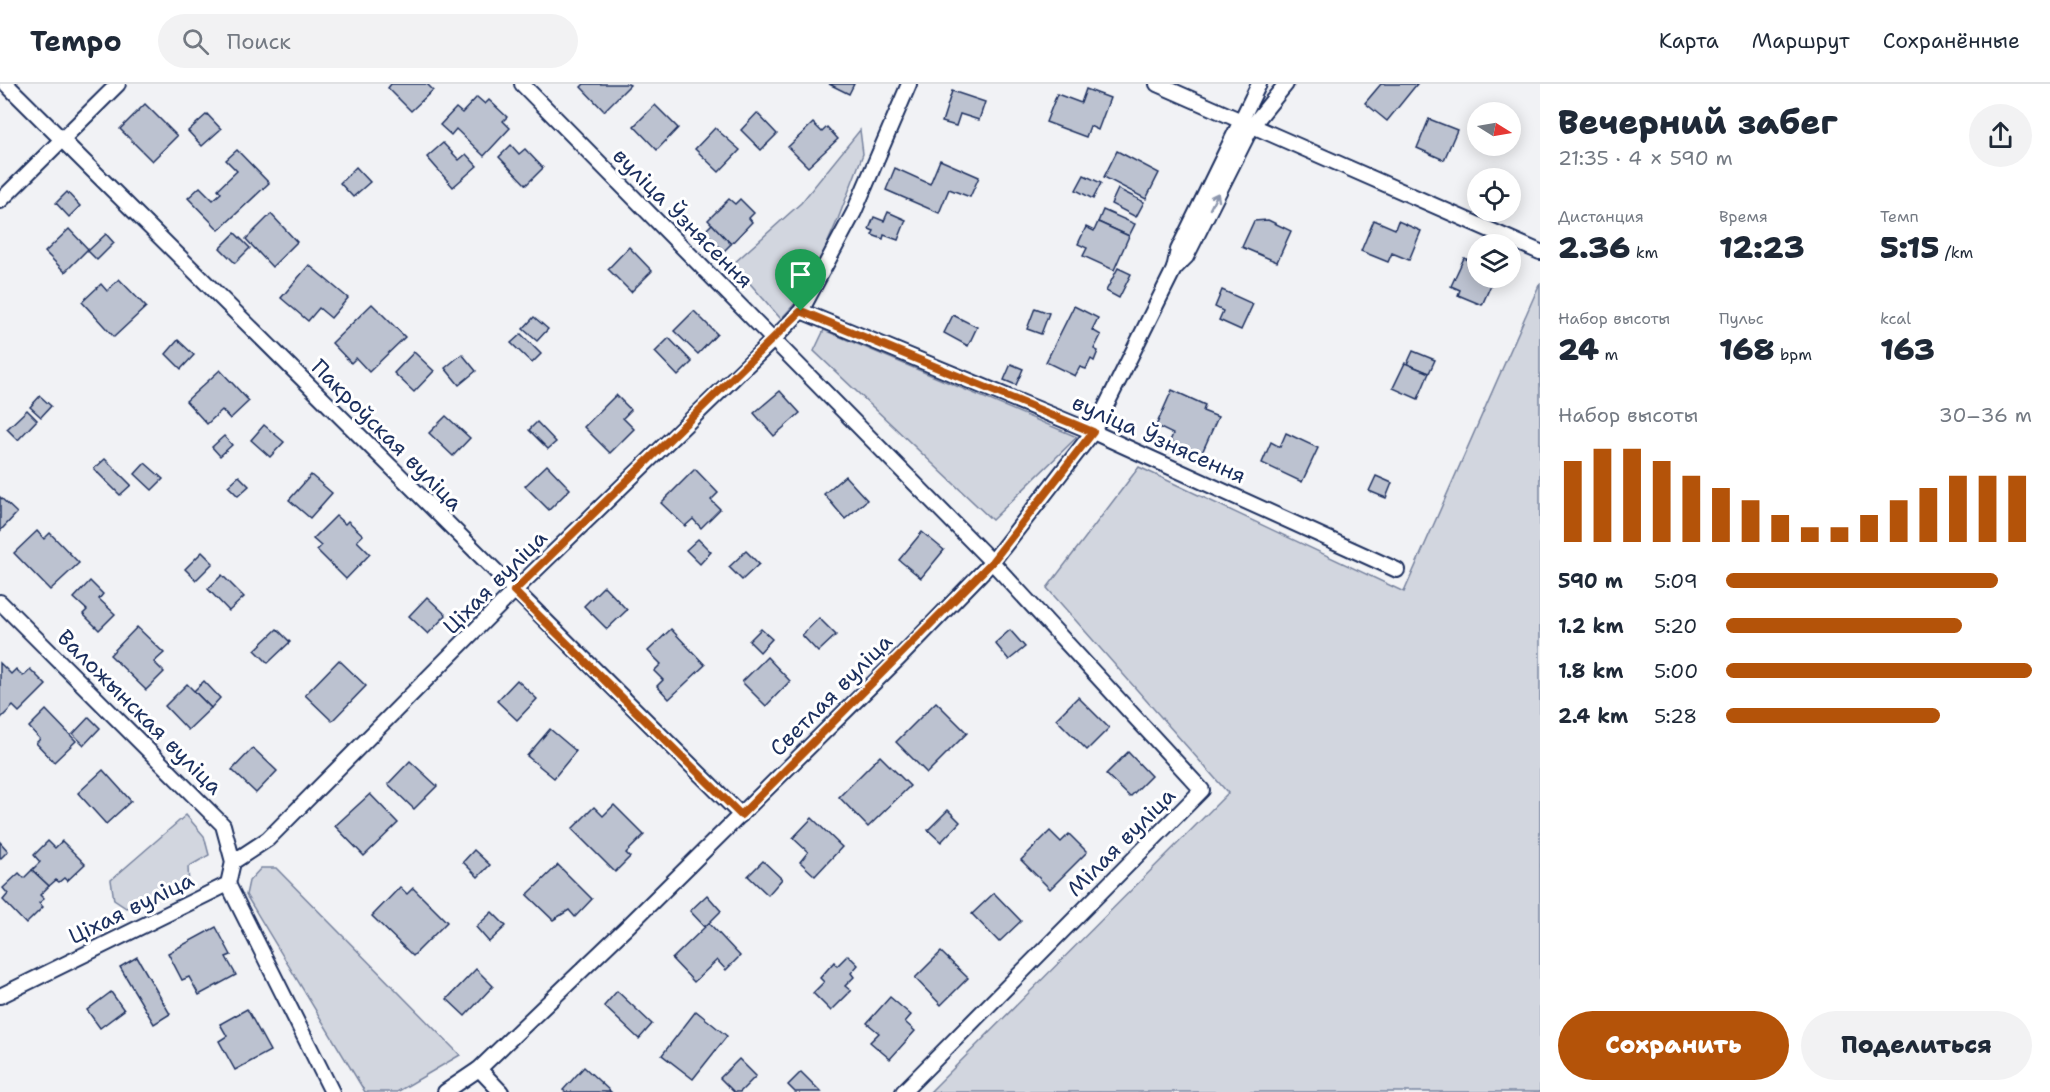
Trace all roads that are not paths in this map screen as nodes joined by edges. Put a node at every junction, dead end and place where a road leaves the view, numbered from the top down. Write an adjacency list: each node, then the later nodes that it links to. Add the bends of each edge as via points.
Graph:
1 (6, 84): 9 (street, Пакроўская вуліца)
2 (118, 84): 9 (street)
3 (522, 84): 13 (street, вуліца Ўзнясення)
4 (909, 84): 12 (street, Ціхая вуліца, via 854,212)
5 (1157, 84): 8 (street)
6 (1259, 84): 8 (street, Светлая вуліца)
7 (1286, 84): 8 (street, Светлая вуліца)
8 (1245, 123): 11 (street); 14 (street, Светлая вуліца, via 1186,257 1174,269)
9 (62, 140): 10 (street); 17 (street, Пакроўская вуліца)
10 (0, 201)
11 (1540, 252)
12 (801, 311): 13 (street, Ціхая вуліца); 14 (street, вуліца Ўзнясення)
13 (773, 339): 15 (street, вуліца Ўзнясення); 17 (street, Ціхая вуліца)
14 (1093, 432): 15 (street, Светлая вуліца); 16 (street, вуліца Ўзнясення)
15 (992, 562): 19 (street, Светлая вуліца); 27 (street, Мілая вуліца, via 1202,790)
16 (1397, 570)
17 (514, 591): 19 (street, Пакроўская вуліца); 20 (street, Ціхая вуліца, via 268,839)
18 (0, 602): 20 (street, Валожынская вуліца, via 223,825)
19 (741, 815): 23 (street, Светлая вуліца)
20 (233, 862): 21 (street, Ціхая вуліца)
21 (228, 884): 22 (street, Ціхая вуліца); 24 (street)
22 (0, 996)
23 (479, 1069): 25 (street, Светлая вуліца); 26 (street)
24 (332, 1092)
25 (445, 1092)
26 (501, 1092)
27 (903, 1092)

